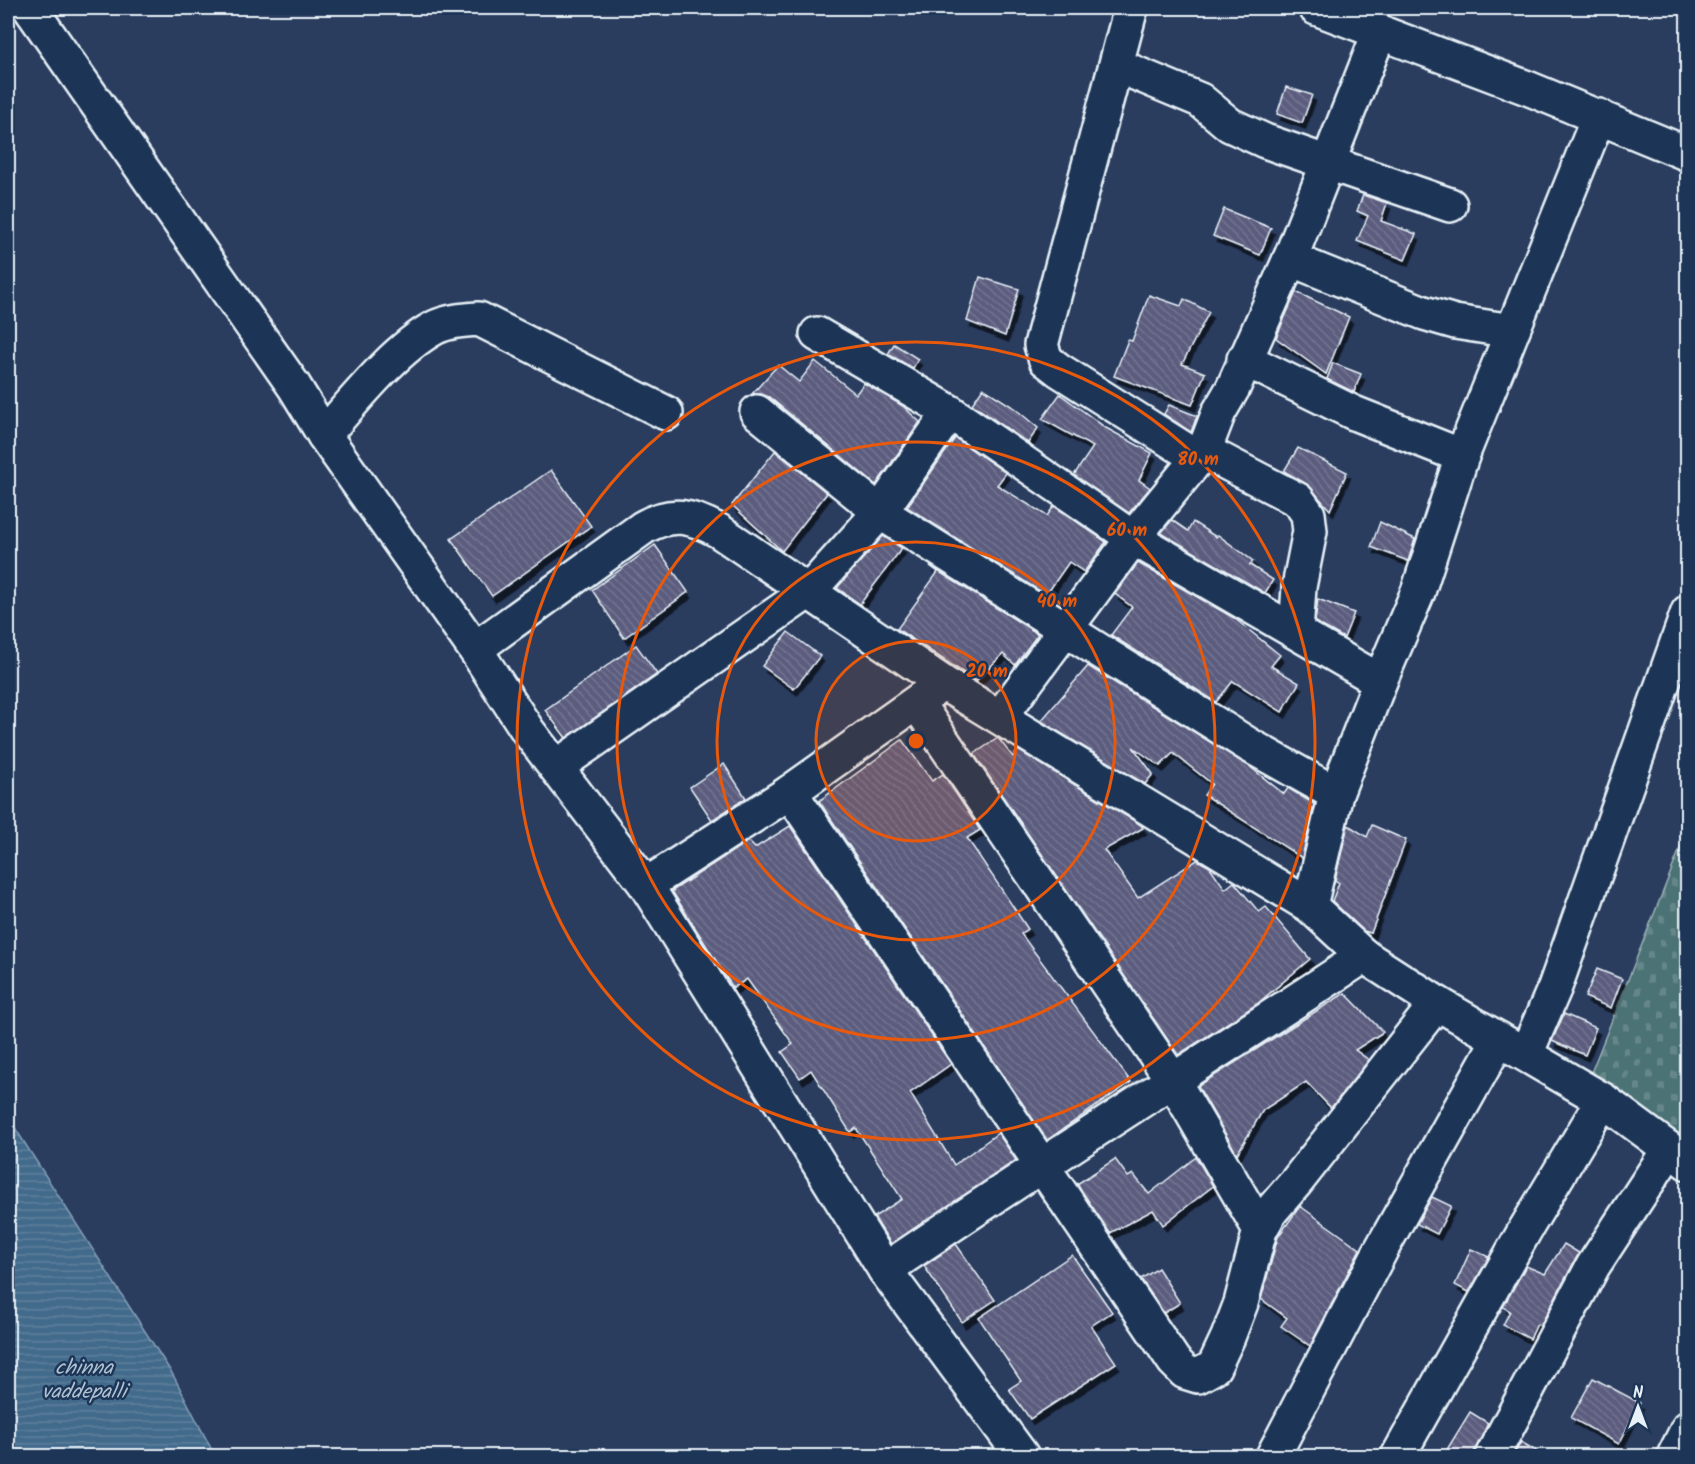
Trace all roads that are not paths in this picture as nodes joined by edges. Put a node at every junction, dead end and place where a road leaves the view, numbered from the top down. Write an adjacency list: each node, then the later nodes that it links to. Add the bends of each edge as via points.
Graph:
1 (30, 8): 17 (street, via 294,386)
2 (1131, 8): 5 (street)
3 (1316, 8): 4 (street)
4 (1380, 31): 6 (street); 8 (street)
5 (1116, 65): 8 (street, via 1200,100 1230,125 1256,137); 18 (street, via 1041,345 1046,360 1059,370)
6 (1599, 116): 7 (street); 11 (street)
7 (1688, 154)
8 (1330, 162): 9 (street); 10 (street)
9 (1450, 205)
10 (1290, 259): 11 (street, via 1424,313); 13 (street)
11 (1512, 331): 19 (street)
12 (817, 334): 15 (street)
13 (1244, 359): 18 (street); 19 (street, via 1354,413)
14 (757, 412): 20 (street)
15 (950, 412): 20 (street); 21 (street)
16 (666, 413): 17 (street, via 479,320 458,320 417,339)
17 (340, 417): 26 (street)
18 (1201, 455): 21 (street); 25 (street, via 1298,500 1305,507 1310,531 1299,587)
19 (1462, 456): 27 (street, via 1418,592)
20 (880, 512): 22 (street); 24 (street)
21 (1133, 538): 24 (street); 25 (street)
22 (809, 591): 26 (street, via 697,519 673,517 644,527); 28 (street); 31 (street)
23 (1688, 612): 38 (street, via 1555,987)
24 (1064, 630): 30 (street); 33 (street)
25 (1296, 632): 27 (street)
26 (475, 649): 31 (street)
27 (1380, 681): 33 (street)
28 (943, 683): 29 (street); 30 (street)
29 (917, 703): 32 (street); 39 (street)
30 (1001, 716): 35 (street)
31 (556, 767): 34 (street)
32 (790, 792): 34 (street); 42 (street)
33 (1336, 794): 35 (street)
34 (646, 885): 44 (street)
35 (1310, 906): 36 (street)
36 (1364, 956): 37 (street); 39 (street)
37 (1437, 1003): 38 (street); 43 (street, via 1271,1211)
38 (1513, 1046): 40 (street); 47 (street, via 1382,1248)
39 (1174, 1082): 42 (street); 43 (street)
40 (1603, 1100): 41 (street); 48 (street)
41 (1678, 1157): 49 (street, via 1593,1266)
42 (1041, 1163): 43 (street, via 1174,1361 1185,1372 1198,1376 1214,1367 1228,1337); 44 (street)
43 (1260, 1230)
44 (885, 1270): 46 (street)
45 (1688, 1428): 50 (street)
46 (1022, 1456)
47 (1274, 1456)
48 (1398, 1456)
49 (1492, 1456)
50 (1674, 1456)

